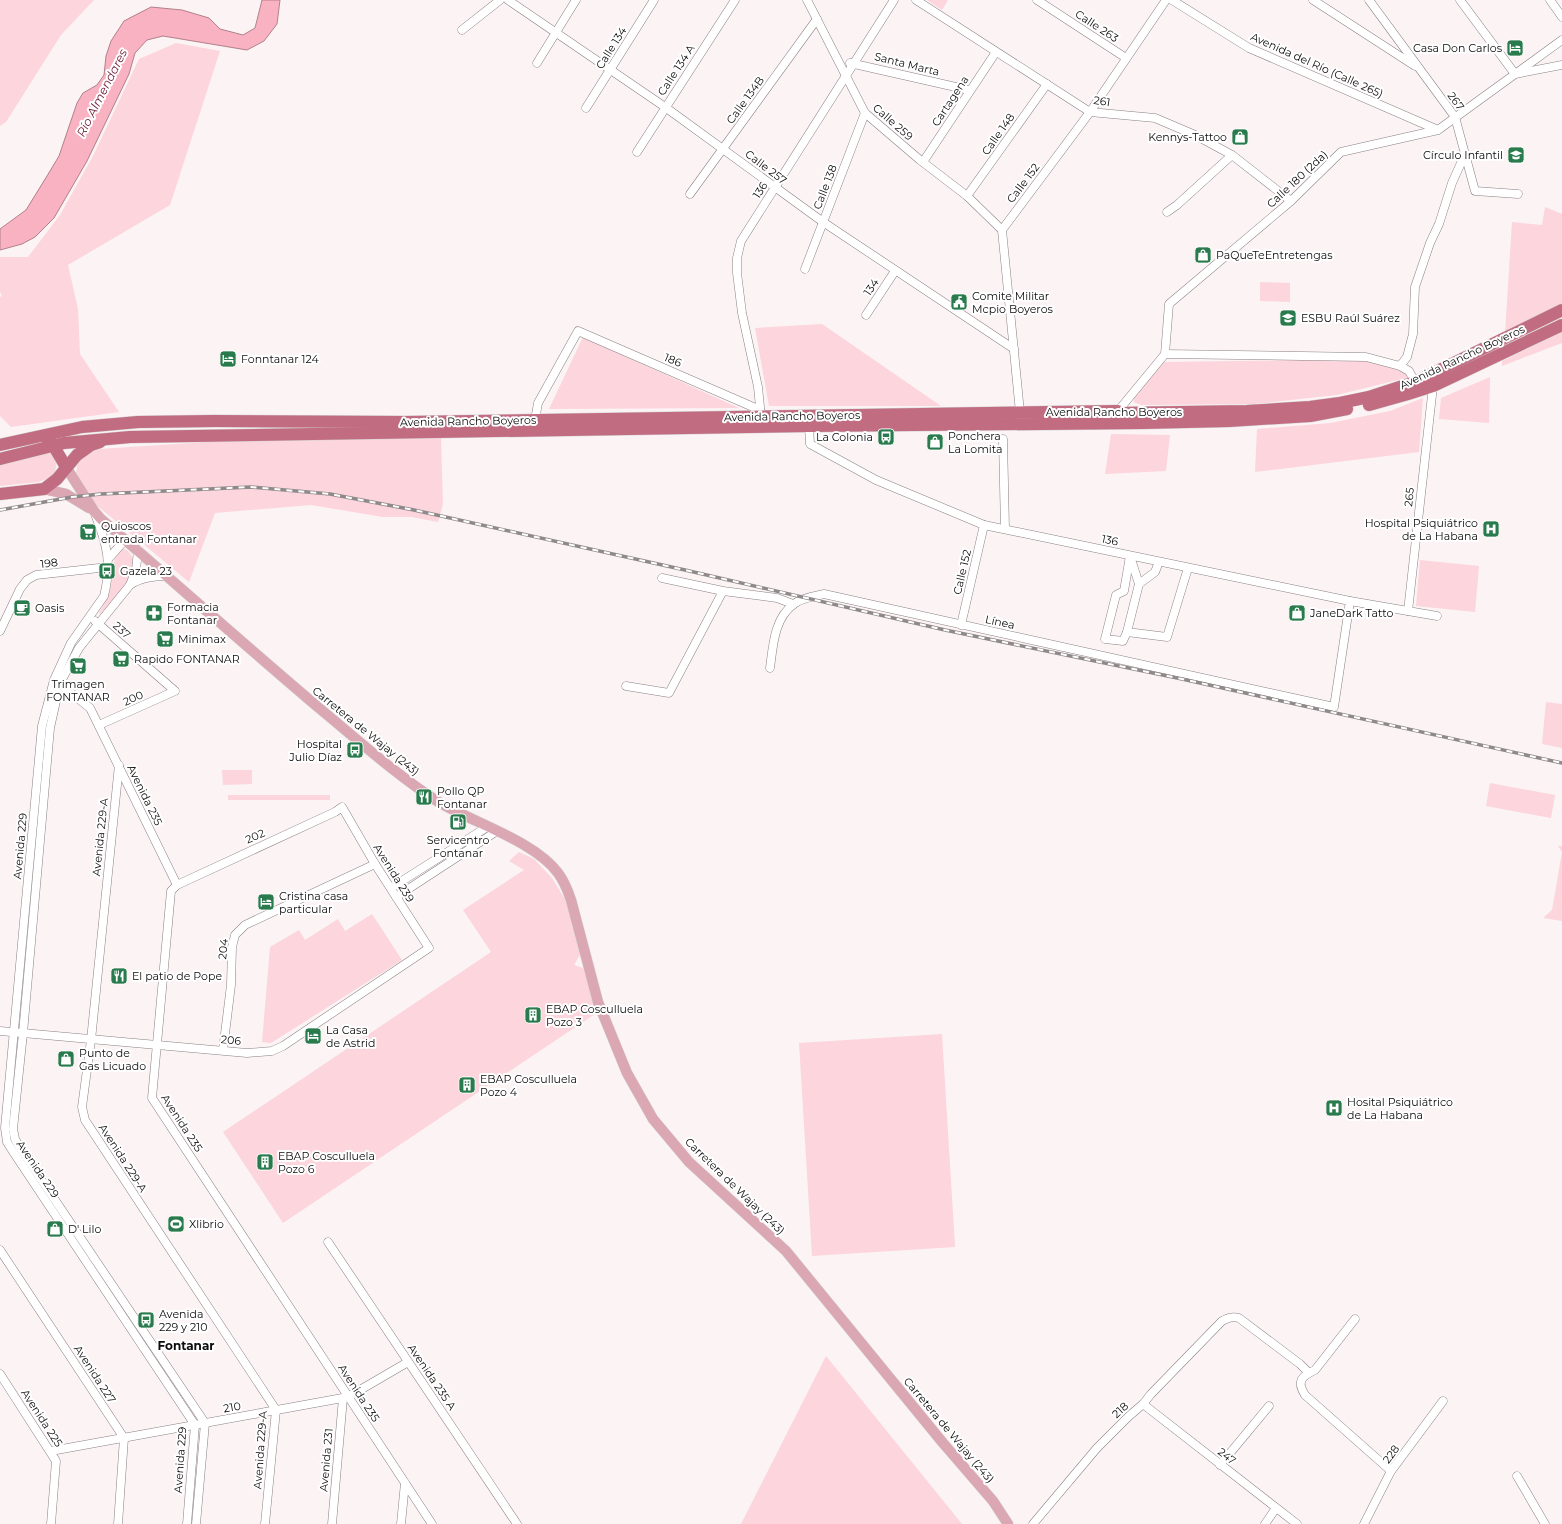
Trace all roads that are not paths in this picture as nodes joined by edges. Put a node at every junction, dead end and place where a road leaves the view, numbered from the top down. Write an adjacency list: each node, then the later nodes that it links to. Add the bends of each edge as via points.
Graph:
1 (500, 0): 18 (street)
2 (508, 0): 19 (street, Calle 257)
3 (576, 0): 19 (street)
4 (654, 0): 28 (street, Calle 134)
5 (735, 0): 33 (street, Calle 134 A)
6 (807, 0): 17 (street, Calle 259)
7 (894, 0): 24 (street, 136)
8 (916, 0): 21 (street, 261)
9 (1037, 0): 22 (street, Calle 263)
10 (1166, 0): 22 (street, Calle 152)
11 (1172, 0): 38 (street, Avenida del Río (Calle 265), via 1249,48)
12 (1312, 0): 27 (street)
13 (1369, 0): 27 (street, 267)
14 (1460, 0): 29 (street)
15 (1550, 0): 16 (street)
16 (1562, 17)
17 (817, 19): 25 (street, Calle 259); 39 (street, Calle 134B)
18 (462, 30)
19 (556, 33): 23 (street); 28 (street, Calle 257)
20 (1562, 40): 29 (street, Calle 180 (2da))
21 (996, 52): 31 (street, 261); 32 (street, Cartagena)
22 (1126, 58): 35 (street, Calle 152)
23 (537, 63)
24 (854, 63): 25 (street, Santa Marta); 30 (street, 136); 32 (street, Santa Marta)
25 (839, 64): 30 (street, Calle 259)
26 (1562, 64): 29 (street)
27 (1419, 69): 37 (street, 267)
28 (610, 70): 33 (street, Calle 257); 34 (street, Calle 134)
29 (1515, 74): 37 (street, Calle 180 (2da))
30 (845, 76): 36 (street, Calle 259); 44 (street, 136)
31 (1046, 84): 35 (street, 261); 47 (street, Calle 148)
32 (969, 90): 43 (street, Cartagena)
33 (665, 107): 39 (street, Calle 257); 40 (street, Calle 134 A)
34 (586, 108)
35 (1090, 112): 42 (street, 261, via 1155,118 1195,135); 51 (street, Calle 152)
36 (865, 113): 43 (street, Calle 259); 50 (street, Calle 138)
37 (1456, 118): 38 (street, Calle 180 (2da)); 41 (street, 267)
38 (1438, 130): 48 (street, Calle 180 (2da), via 1341,152)
39 (723, 148): 44 (street, Calle 257); 45 (street, Calle 134B)
40 (637, 152)
41 (1465, 154): 46 (street, 267, via 1475,191); 59 (street, via 1415,287 1413,334 1407,357)
42 (1232, 155): 48 (street, 261); 49 (street)
43 (923, 162): 47 (street, Calle 259)
44 (774, 187): 50 (street, Calle 257); 64 (street, 136, via 741,241 737,258 742,313 758,387)
45 (690, 194)
46 (1518, 194)
47 (967, 196): 51 (street, Calle 259)
48 (1292, 201): 58 (street, Calle 180 (2da), via 1169,304)
49 (1167, 212)
50 (823, 222): 52 (street, Calle 138); 53 (street, Calle 257)
51 (1002, 230): 57 (street)
52 (805, 269)
53 (895, 271): 55 (street, 134); 57 (street, Calle 257)
54 (1562, 310): 60 (highway, Avenida Rancho Boyeros)
55 (866, 315)
56 (1562, 325): 61 (highway, Avenida Rancho Boyeros)
57 (1014, 349): 63 (street)
58 (1165, 354): 59 (street, via 1366,357); 62 (street)
59 (1400, 366): 60 (street, via 1408,371)
60 (1415, 382): 62 (highway, Avenida Rancho Boyeros, via 1369,397 1310,407 1247,411 1116,412)
61 (1433, 386): 66 (highway, Avenida Rancho Boyeros, via 1369,405 1296,417 1143,423); 92 (street, 265)
62 (1118, 411): 63 (highway, Avenida Rancho Boyeros)
63 (1020, 412): 64 (highway, Avenida Rancho Boyeros)
64 (761, 414): 65 (highway, Avenida Rancho Boyeros); 65 (street, 186, via 578,331 538,403)
65 (535, 420): 67 (highway, Avenida Rancho Boyeros, via 131,423 82,427)
66 (809, 426): 68 (highway, Avenida Rancho Boyeros); 77 (street, 136, via 810,444 876,480)
67 (38, 436): 70 (highway, Avenida Rancho Boyeros); 71 (highway)
68 (115, 438): 71 (highway, Avenida Rancho Boyeros); 73 (highway, via 86,448 73,458)
69 (1003, 439): 78 (street)
70 (0, 445)
71 (53, 445): 72 (highway, Avenida Rancho Boyeros); 73 (highway)
72 (0, 459)
73 (66, 468): 74 (highway); 76 (main road, Carretera de Wajay (243))
74 (44, 489): 75 (highway); 76 (main road, Carretera de Wajay (243), via 66,494)
75 (0, 494)
76 (94, 511): 79 (main road, Carretera de Wajay (243)); 83 (street, Avenida 229, via 106,542)
77 (984, 525): 78 (street, 136); 96 (street, Calle 152)
78 (1005, 529): 81 (street, 136)
79 (125, 540): 80 (main road, Carretera de Wajay (243)); 83 (street)
80 (138, 550): 85 (main road, Carretera de Wajay (243)); 88 (street, Avenida 229, via 136,570)
81 (1130, 556): 82 (street, 136); 87 (street); 98 (street, via 1124,591 1116,595 1105,639 1124,641)
82 (1159, 562): 84 (street, 136); 87 (street, via 1155,572)
83 (108, 563): 94 (street, Avenida 229, via 104,596); 97 (street, 198, via 36,575 27,580)
84 (1188, 568): 90 (street, 136); 98 (street, via 1167,637)
85 (168, 576): 88 (street, Avenida 229, via 137,580); 106 (main road, Carretera de Wajay (243), via 382,762 438,801)
86 (662, 578): 89 (street)
87 (1138, 584): 98 (street)
88 (130, 585): 95 (street, Avenida 229)
89 (723, 591): 91 (street, via 777,598); 101 (street, via 669,693)
90 (1350, 601): 92 (street, 136); 96 (street, Línea, via 1334,707)
91 (793, 604): 96 (street, Línea, via 824,594); 99 (street, via 777,626)
92 (1408, 611): 93 (street, 136)
93 (1437, 616)
94 (90, 617): 95 (street, 237); 100 (street, Avenida 229, via 71,643)
95 (98, 624): 100 (street, Avenida 229); 102 (street, 237)
96 (961, 625)
97 (0, 631)
98 (1127, 632)
99 (770, 668)
100 (57, 681): 103 (street, Avenida 235, via 90,708); 114 (street, Avenida 229, via 42,726)
101 (626, 686)
102 (175, 691): 103 (street, 200)
103 (99, 725): 104 (street, Avenida 235)
104 (118, 765): 109 (street, Avenida 235); 115 (street, Avenida 229-A)
105 (342, 807): 108 (street, Avenida 239); 109 (street, 202)
106 (487, 827): 107 (main road, Carretera de Wajay (243)); 110 (street)
107 (497, 831): 111 (street); 148 (main road, Carretera de Wajay (243), via 548,863 558,872 566,886 598,1002 627,1073 653,1119 689,1162 786,1251 993,1501)
108 (375, 864): 110 (street, Avenida 239); 117 (street, 204, via 245,925 235,934)
109 (177, 885): 116 (street, Avenida 235, via 171,891)
110 (391, 888): 111 (street, Avenida 239)
111 (396, 897): 112 (street, Avenida 239)
112 (430, 948): 117 (street, 206, via 272,1051 247,1053)
113 (0, 1031): 114 (street, 206)
114 (19, 1033): 115 (street, 206); 118 (street, Avenida 229, via 5,1128 7,1142)
115 (91, 1040): 116 (street, 206); 129 (street, Avenida 229-A, via 82,1107 85,1120)
116 (157, 1044): 117 (street, 206); 125 (street, Avenida 235, via 152,1098)
117 (223, 1050)
118 (68, 1226): 130 (street, Avenida 229); 131 (street, Avenida 229)
119 (328, 1242): 122 (street, Avenida 235 A)
120 (0, 1250): 132 (street, Avenida 227)
121 (1355, 1318): 123 (street, via 1315,1370)
122 (408, 1362): 125 (street, 210); 147 (street, Avenida 235 A)
123 (1310, 1372): 127 (street, 218, via 1234,1316 1222,1321); 135 (street, via 1300,1384 1305,1395)
124 (0, 1374): 133 (street, Avenida 225)
125 (346, 1398): 129 (street, 210); 137 (street, Avenida 235); 144 (street, Avenida 231)
126 (1443, 1401): 135 (street, 228)
127 (1143, 1404): 134 (street, 247); 149 (street, 218, via 1097,1448)
128 (1269, 1406): 134 (street)
129 (276, 1410): 130 (street, 210); 143 (street, Avenida 229-A)
130 (205, 1423): 131 (street, 210); 142 (street, Avenida 229)
131 (195, 1425): 132 (street, 210); 141 (street, Avenida 229)
132 (124, 1438): 133 (street, 210); 140 (street)
133 (51, 1451): 139 (street, Avenida 225, via 56,1461)
134 (1220, 1465): 138 (street, 247)
135 (1391, 1471): 152 (street, 228)
136 (1516, 1476): 153 (street)
137 (405, 1483): 145 (street); 146 (street, Avenida 235)
138 (1276, 1508): 150 (street); 151 (street, 247)
139 (51, 1524)
140 (118, 1524)
141 (186, 1524)
142 (196, 1524)
143 (265, 1524)
144 (332, 1524)
145 (401, 1524)
146 (432, 1524)
147 (517, 1524)
148 (1008, 1524)
149 (1033, 1524)
150 (1265, 1524)
151 (1297, 1524)
152 (1364, 1524)
153 (1545, 1524)

